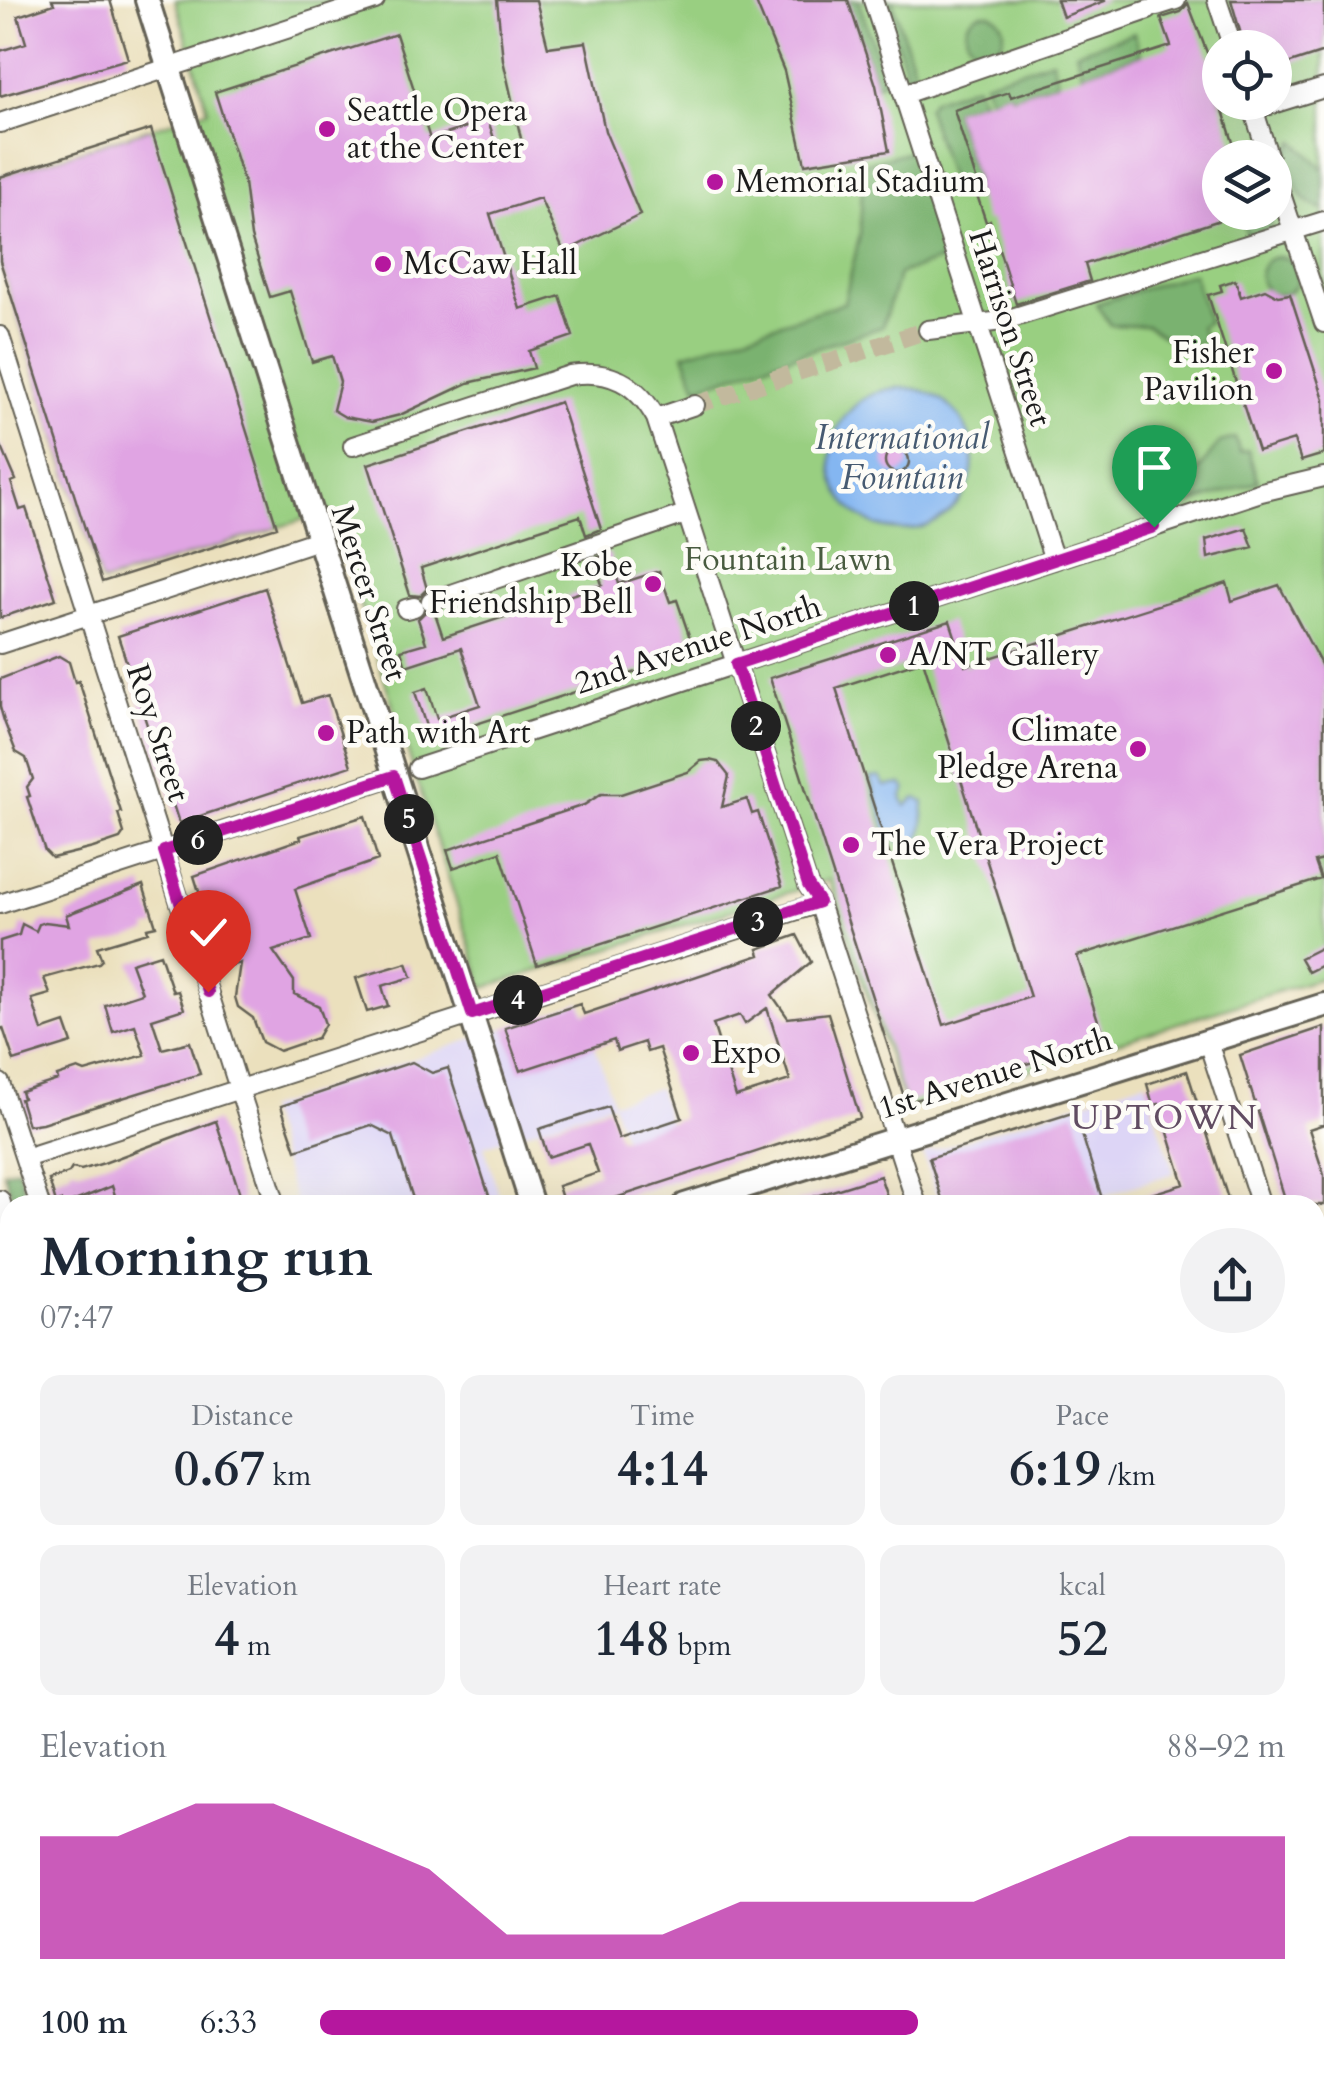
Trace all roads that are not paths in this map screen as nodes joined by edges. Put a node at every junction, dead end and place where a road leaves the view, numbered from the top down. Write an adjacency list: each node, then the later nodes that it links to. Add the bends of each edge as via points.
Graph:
1 (147, 0): 7 (main road, Mercer Street)
2 (375, 0): 7 (street)
3 (873, 0): 9 (street, Harrison Street)
4 (1176, 0): 9 (street)
5 (1217, 0): 6 (street)
6 (1227, 30)
7 (168, 66): 11 (street); 25 (main road, Mercer Street)
8 (1324, 88): 10 (street)
9 (904, 94): 16 (street, Harrison Street)
10 (1292, 96)
11 (0, 123)
12 (1324, 220): 14 (street)
13 (1292, 227): 14 (street)
14 (1293, 230): 15 (street); 16 (street, via 1002,322)
15 (1324, 323)
16 (976, 324): 17 (street); 26 (street, Harrison Street)
17 (928, 330)
18 (0, 336): 19 (street, Roy Street)
19 (7, 380): 28 (street, Roy Street)
20 (695, 405): 21 (street)
21 (656, 418): 22 (street, via 636,390 588,372); 24 (street)
22 (353, 446)
23 (1324, 477): 26 (street, 2nd Avenue North)
24 (685, 514): 27 (street); 30 (street)
25 (318, 540): 28 (street); 32 (main road, Mercer Street)
26 (1054, 560): 30 (street, 2nd Avenue North)
27 (417, 606)
28 (89, 615): 29 (street); 33 (street, Roy Street)
29 (0, 644)
30 (736, 664): 31 (street, 2nd Avenue North); 34 (street)
31 (418, 768)
32 (394, 776): 33 (street); 37 (main road, Mercer Street)
33 (164, 851): 35 (street); 40 (street, Roy Street)
34 (819, 902): 37 (street); 41 (street)
35 (0, 904)
36 (1324, 1005): 38 (main road, 1st Avenue North)
37 (472, 1014): 40 (street); 45 (main road, Mercer Street)
38 (1208, 1042): 41 (main road, 1st Avenue North); 48 (street)
39 (0, 1083): 42 (street)
40 (240, 1091): 42 (street); 44 (street, Roy Street)
41 (896, 1140): 46 (main road, 1st Avenue North); 47 (street)
42 (25, 1158): 43 (street)
43 (37, 1195)
44 (273, 1195)
45 (529, 1195)
46 (717, 1195)
47 (914, 1195)
48 (1258, 1195)

